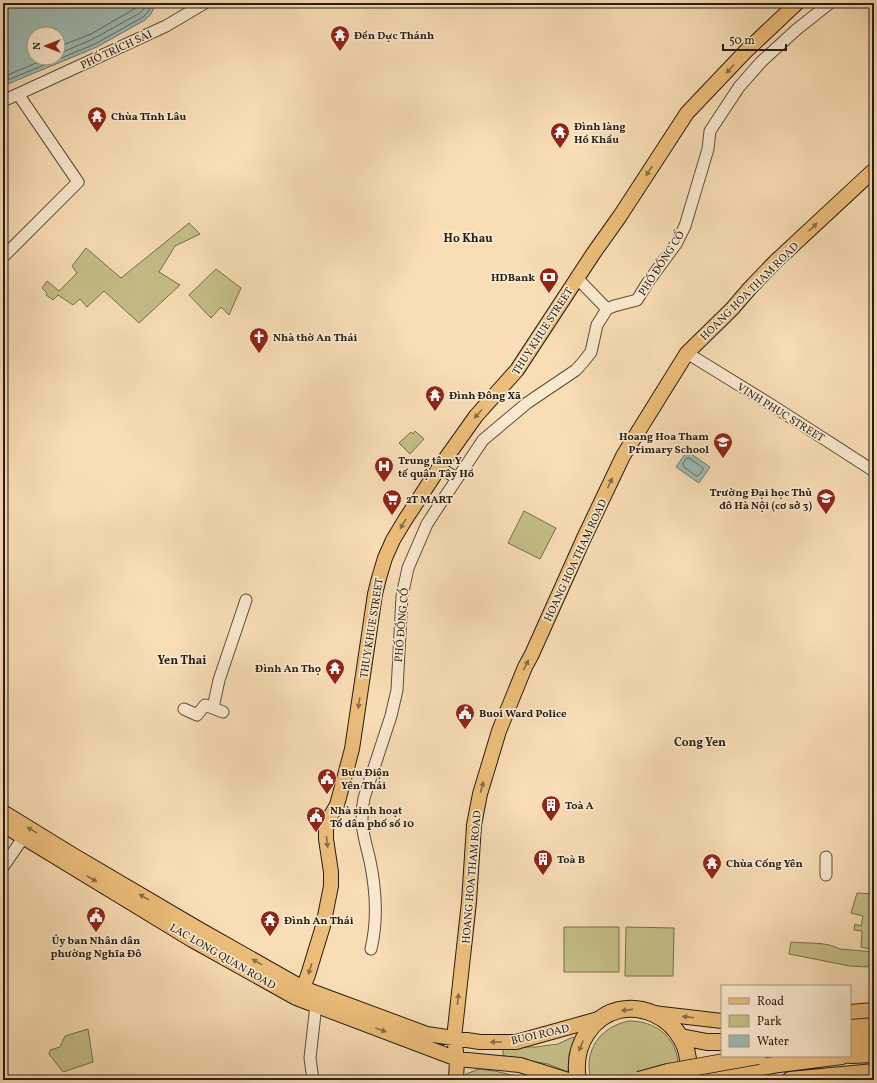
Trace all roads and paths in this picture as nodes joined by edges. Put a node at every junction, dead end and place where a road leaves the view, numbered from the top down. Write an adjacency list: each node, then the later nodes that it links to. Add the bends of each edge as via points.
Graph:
1 (206, 3): 4 (street, PHỐ TRÍCH SÀI, via 166,26)
2 (797, 3): 8 (main road, THUY KHUE STREET, one-way to 8, via 745,52 687,113)
3 (830, 3): 9 (street, PHỐ ĐỒNG CỔ, via 761,62 739,87 710,131 708,148 692,204 676,244 637,300)
4 (18, 94): 5 (street, PHỐ TRÍCH SÀI); 7 (street, via 78,182)
5 (3, 101)
6 (874, 170): 10 (main road, HOANG HOA THAM ROAD, one-way to 6, via 776,262)
7 (3, 257)
8 (577, 278): 9 (street); 11 (main road, THUY KHUE STREET, one-way to 11, via 517,370 476,416)
9 (607, 309): 13 (street, PHỐ ĐỒNG CỔ, via 597,325 591,352 584,361 576,370 527,403 483,440)
10 (687, 353): 12 (street, VINH PHUC STREET); 34 (main road, HOANG HOA THAM ROAD, one-way to 10, via 469,902 474,825 482,785 499,731 525,667 623,456)
11 (439, 468): 13 (street); 24 (main road, THUY KHUE STREET, one-way to 24, via 393,540 379,578 352,750 337,805 326,829 331,872 330,892 311,967)
12 (874, 471)
13 (457, 478): 23 (street, PHỐ ĐỒNG CỔ, via 427,524 408,568 402,596 397,690 364,798 362,827 370,861 376,915)
14 (246, 600): 15 (street, via 220,680 218,710 205,705 197,715)
15 (184, 708)
16 (3, 812): 20 (main road, LAC LONG QUAN ROAD, one-way to 16)
17 (3, 825): 18 (main road, LAC LONG QUAN ROAD)
18 (23, 838): 20 (main road, LAC LONG QUAN ROAD); 21 (street)
19 (826, 857): 22 (street)
20 (70, 860): 24 (main road, LAC LONG QUAN ROAD, via 192,940)
21 (3, 867)
22 (826, 875)
23 (371, 949)
24 (299, 993): 25 (main road, LAC LONG QUAN ROAD); 34 (main road, LAC LONG QUAN ROAD, via 427,1034)
25 (316, 1005): 42 (main road, LAC LONG QUAN ROAD, one-way to 42); 44 (street, via 310,1058)
26 (874, 1010): 27 (main road)
27 (851, 1012)
28 (653, 1013): 29 (highway, one-way to 29, via 627,1009); 30 (main road, one-way to 28); 33 (highway, via 669,1023)
29 (602, 1018): 34 (main road, BUOI ROAD, one-way to 34, via 516,1042 480,1042); 47 (highway, one-way to 47, via 590,1028 582,1041 577,1055)
30 (721, 1021)
31 (874, 1026): 32 (highway)
32 (851, 1028)
33 (681, 1037): 36 (highway); 49 (highway, via 689,1060)
34 (454, 1038): 42 (main road, HOANG HOA THAM ROAD)
35 (874, 1041): 37 (highway)
36 (721, 1042)
37 (851, 1043)
38 (874, 1054): 39 (highway)
39 (851, 1055)
40 (752, 1057): 48 (highway, bridge)
41 (832, 1057): 50 (highway)
42 (457, 1059): 45 (main road, HOANG HOA THAM ROAD); 46 (main road, via 520,1065)
43 (874, 1072): 51 (highway)
44 (314, 1080)
45 (456, 1080)
46 (568, 1080)
47 (578, 1080)
48 (639, 1080)
49 (687, 1080)
50 (692, 1080)
51 (790, 1080)

